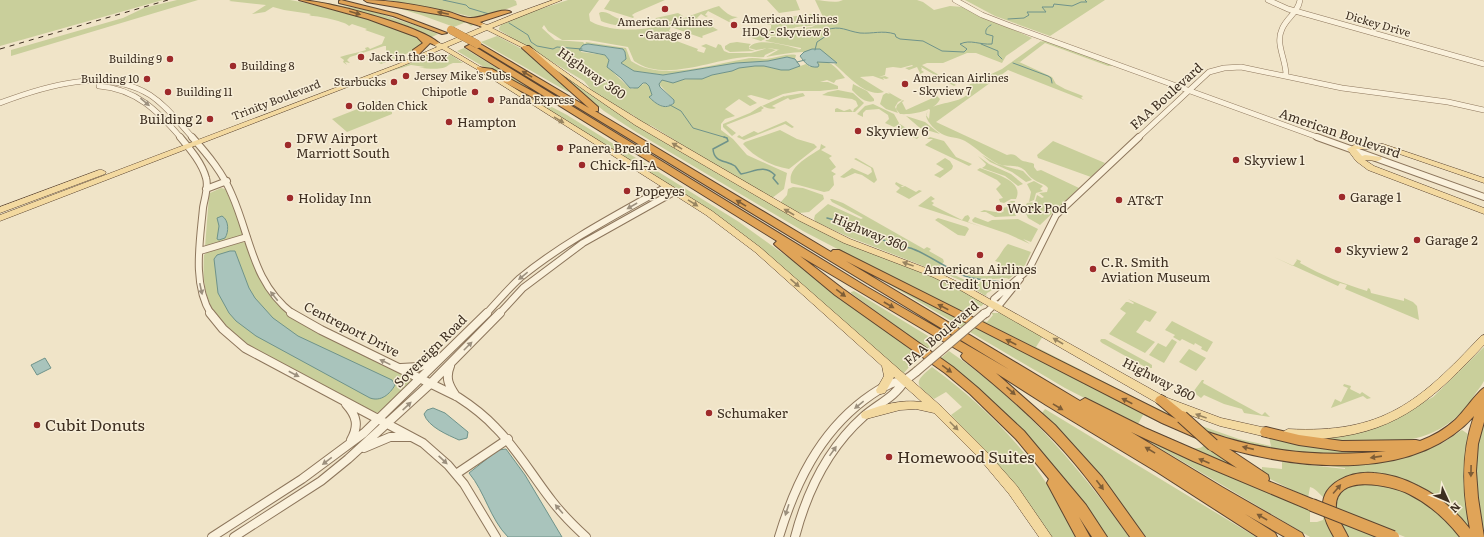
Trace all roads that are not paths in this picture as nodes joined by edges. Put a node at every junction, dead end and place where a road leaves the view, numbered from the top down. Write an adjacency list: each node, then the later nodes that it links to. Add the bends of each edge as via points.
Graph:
1 (302, 0): 17 (highway, one-way to 17, via 365,16)
2 (323, 0): 31 (highway, via 376,10 444,34)
3 (353, 0): 32 (highway, one-way to 3, bridge, via 452,30 410,14)
4 (367, 0): 12 (highway, one-way to 4)
5 (543, 0): 11 (main road, Trinity Boulevard)
6 (559, 0): 13 (main road, Trinity Boulevard)
7 (955, 0): 27 (street, American Boulevard, via 990,18)
8 (1268, 0): 10 (street, Dickey Drive)
9 (1300, 0): 10 (street)
10 (1297, 11): 23 (street, Dickey Drive); 25 (street, via 1283,27 1279,43)
11 (508, 12): 12 (highway, via 484,20); 14 (main road, Trinity Boulevard)
12 (467, 19): 14 (highway)
13 (503, 21): 15 (main road, Trinity Boulevard); 16 (main road, via 496,25)
14 (480, 24): 15 (main road, Highway 360); 19 (main road, Trinity Boulevard)
15 (487, 28): 16 (main road, Highway 360); 19 (main road, Trinity Boulevard)
16 (499, 33): 18 (main road, Highway 360)
17 (419, 36): 19 (highway); 21 (highway, via 427,43)
18 (510, 39): 20 (main road, Highway 360); 22 (main road, via 495,34 478,36 454,48)
19 (439, 45): 21 (main road, Trinity Boulevard); 22 (main road)
20 (526, 48): 32 (highway, via 602,114 632,132); 54 (main road, Highway 360, one-way to 20, via 936,275 847,241 801,218 638,123)
21 (418, 54): 22 (main road, via 436,52); 33 (main road, Trinity Boulevard)
22 (456, 55): 24 (main road)
23 (1484, 64)
24 (480, 69): 31 (highway, via 489,71 586,123); 43 (main road, one-way to 43)
25 (1286, 76): 27 (street, FAA Boulevard, via 1242,67 1224,68 1210,72); 30 (street, FAA Boulevard, via 1342,88 1448,102)
26 (112, 85): 28 (street, via 87,82 66,85); 29 (street, via 52,91); 33 (street, Centreport Drive, via 139,90 149,95); 34 (street, one-way to 34, via 140,98)
27 (1189, 91): 36 (street, American Boulevard); 54 (street, FAA Boulevard, via 1056,215 1032,266 1001,302)
28 (0, 103)
29 (0, 107)
30 (1484, 110)
31 (592, 123): 49 (highway)
32 (632, 137): 50 (highway, one-way to 32)
33 (195, 140): 34 (main road, Trinity Boulevard); 40 (street, Centreport Drive, via 218,167)
34 (186, 144): 39 (main road, Trinity Boulevard); 42 (street, via 206,172)
35 (1369, 146): 36 (main road); 37 (main road); 41 (main road, via 1374,144 1387,147)
36 (1353, 148): 37 (street, American Boulevard); 38 (main road)
37 (1378, 157): 38 (main road); 44 (street, American Boulevard); 45 (street, American Boulevard)
38 (1359, 159): 47 (main road, via 1371,168)
39 (98, 177): 46 (main road, Trinity Boulevard); 48 (main road, Trinity Boulevard)
40 (226, 181): 42 (street); 51 (street, Centreport Drive)
41 (1484, 181)
42 (206, 189): 52 (street)
43 (670, 189): 53 (street, Sovereign Road, one-way to 53, via 557,251 519,279); 55 (street, Sovereign Road, via 558,260); 60 (main road, one-way to 60, via 731,228)
44 (1484, 193)
45 (1484, 198)
46 (0, 210)
47 (1484, 211)
48 (0, 218)
49 (761, 226): 58 (highway, one-way to 58, via 863,290); 83 (highway, one-way to 83, via 766,235 839,292 961,380 1020,435)
50 (787, 230): 62 (highway); 80 (highway, one-way to 50, via 1389,455 1331,460 1282,456 1207,437 1130,402 800,234)
51 (247, 237): 52 (street); 61 (street, Centreport Drive, one-way to 51, via 309,324 279,302 260,275)
52 (200, 251): 69 (street, one-way to 69, via 199,271 206,305 229,335 245,348)
53 (494, 304): 55 (street); 57 (street, Sovereign Road)
54 (994, 305): 64 (street, FAA Boulevard, bridge); 70 (main road, Highway 360, one-way to 54)
55 (504, 307): 59 (street, Sovereign Road, one-way to 55)
56 (1484, 339): 76 (main road, Highway 360, via 1428,395 1402,413 1384,421 1344,433 1322,435)
57 (457, 343): 61 (street, via 433,362 408,369); 63 (street, Sovereign Road)
58 (958, 345): 96 (highway, one-way to 96, via 969,358 1027,406 1064,444 1097,481); 97 (highway, one-way to 97)
59 (455, 359): 65 (street, Sovereign Road); 68 (street, via 449,368 447,381)
60 (886, 363): 64 (main road); 66 (main road, via 889,376)
61 (399, 368): 63 (street, Centreport Drive)
62 (1028, 376): 86 (highway, one-way to 62, via 1161,442 1045,380); 98 (highway, one-way to 62)
63 (420, 379): 65 (street, Centreport Drive); 74 (street, Sovereign Road)
64 (905, 380): 66 (street, FAA Boulevard); 72 (main road); 73 (street, FAA Boulevard, via 901,389)
65 (430, 384): 68 (street, Centreport Drive); 75 (street, Sovereign Road, one-way to 65)
66 (881, 390): 82 (street, FAA Boulevard, one-way to 82, via 865,400 837,425)
67 (1484, 393): 80 (highway, via 1463,420 1441,438)
68 (458, 397): 78 (street, Centreport Drive, via 480,412)
69 (341, 400): 74 (street); 79 (street, via 355,414 357,422 355,435)
70 (1161, 400): 76 (main road, Highway 360, one-way to 70, via 1220,422); 86 (highway, bridge, via 1213,445 1253,474)
71 (1484, 404): 102 (highway, one-way to 102, via 1472,452 1471,494)
72 (938, 410): 73 (main road, via 904,404); 93 (main road, one-way to 93, via 982,454 1013,490)
73 (866, 415): 84 (street, FAA Boulevard, one-way to 73, via 843,438)
74 (379, 419): 75 (street); 79 (street, Sovereign Road)
75 (388, 424): 77 (street); 81 (street, Sovereign Road)
76 (1266, 432): 80 (highway, via 1342,446)
77 (412, 437): 81 (street, via 390,437); 85 (street, one-way to 85, via 437,455)
78 (508, 439): 85 (street); 90 (street, Centreport Drive, one-way to 78, via 557,508)
79 (348, 444): 87 (street, Sovereign Road, one-way to 87, via 302,479)
80 (1428, 444)
81 (358, 451): 88 (street, Sovereign Road, via 320,481)
82 (808, 463): 84 (street); 91 (street, FAA Boulevard, one-way to 91, via 790,499)
83 (1043, 464): 94 (highway); 95 (highway, via 1081,509)
84 (821, 470): 92 (street, FAA Boulevard, via 803,507)
85 (456, 474): 89 (street)
86 (1292, 496): 100 (highway, bridge)
87 (212, 537)
88 (234, 537)
89 (496, 537)
90 (586, 537)
91 (779, 537)
92 (795, 537)
93 (1046, 537)
94 (1083, 537)
95 (1100, 537)
96 (1138, 537)
97 (1270, 537)
98 (1297, 537)
99 (1341, 537): 101 (highway, one-way to 101, via 1332,522 1330,501 1337,487 1344,482 1364,478 1390,481 1425,496 1450,515)
100 (1393, 537)
101 (1468, 537)
102 (1478, 537)

